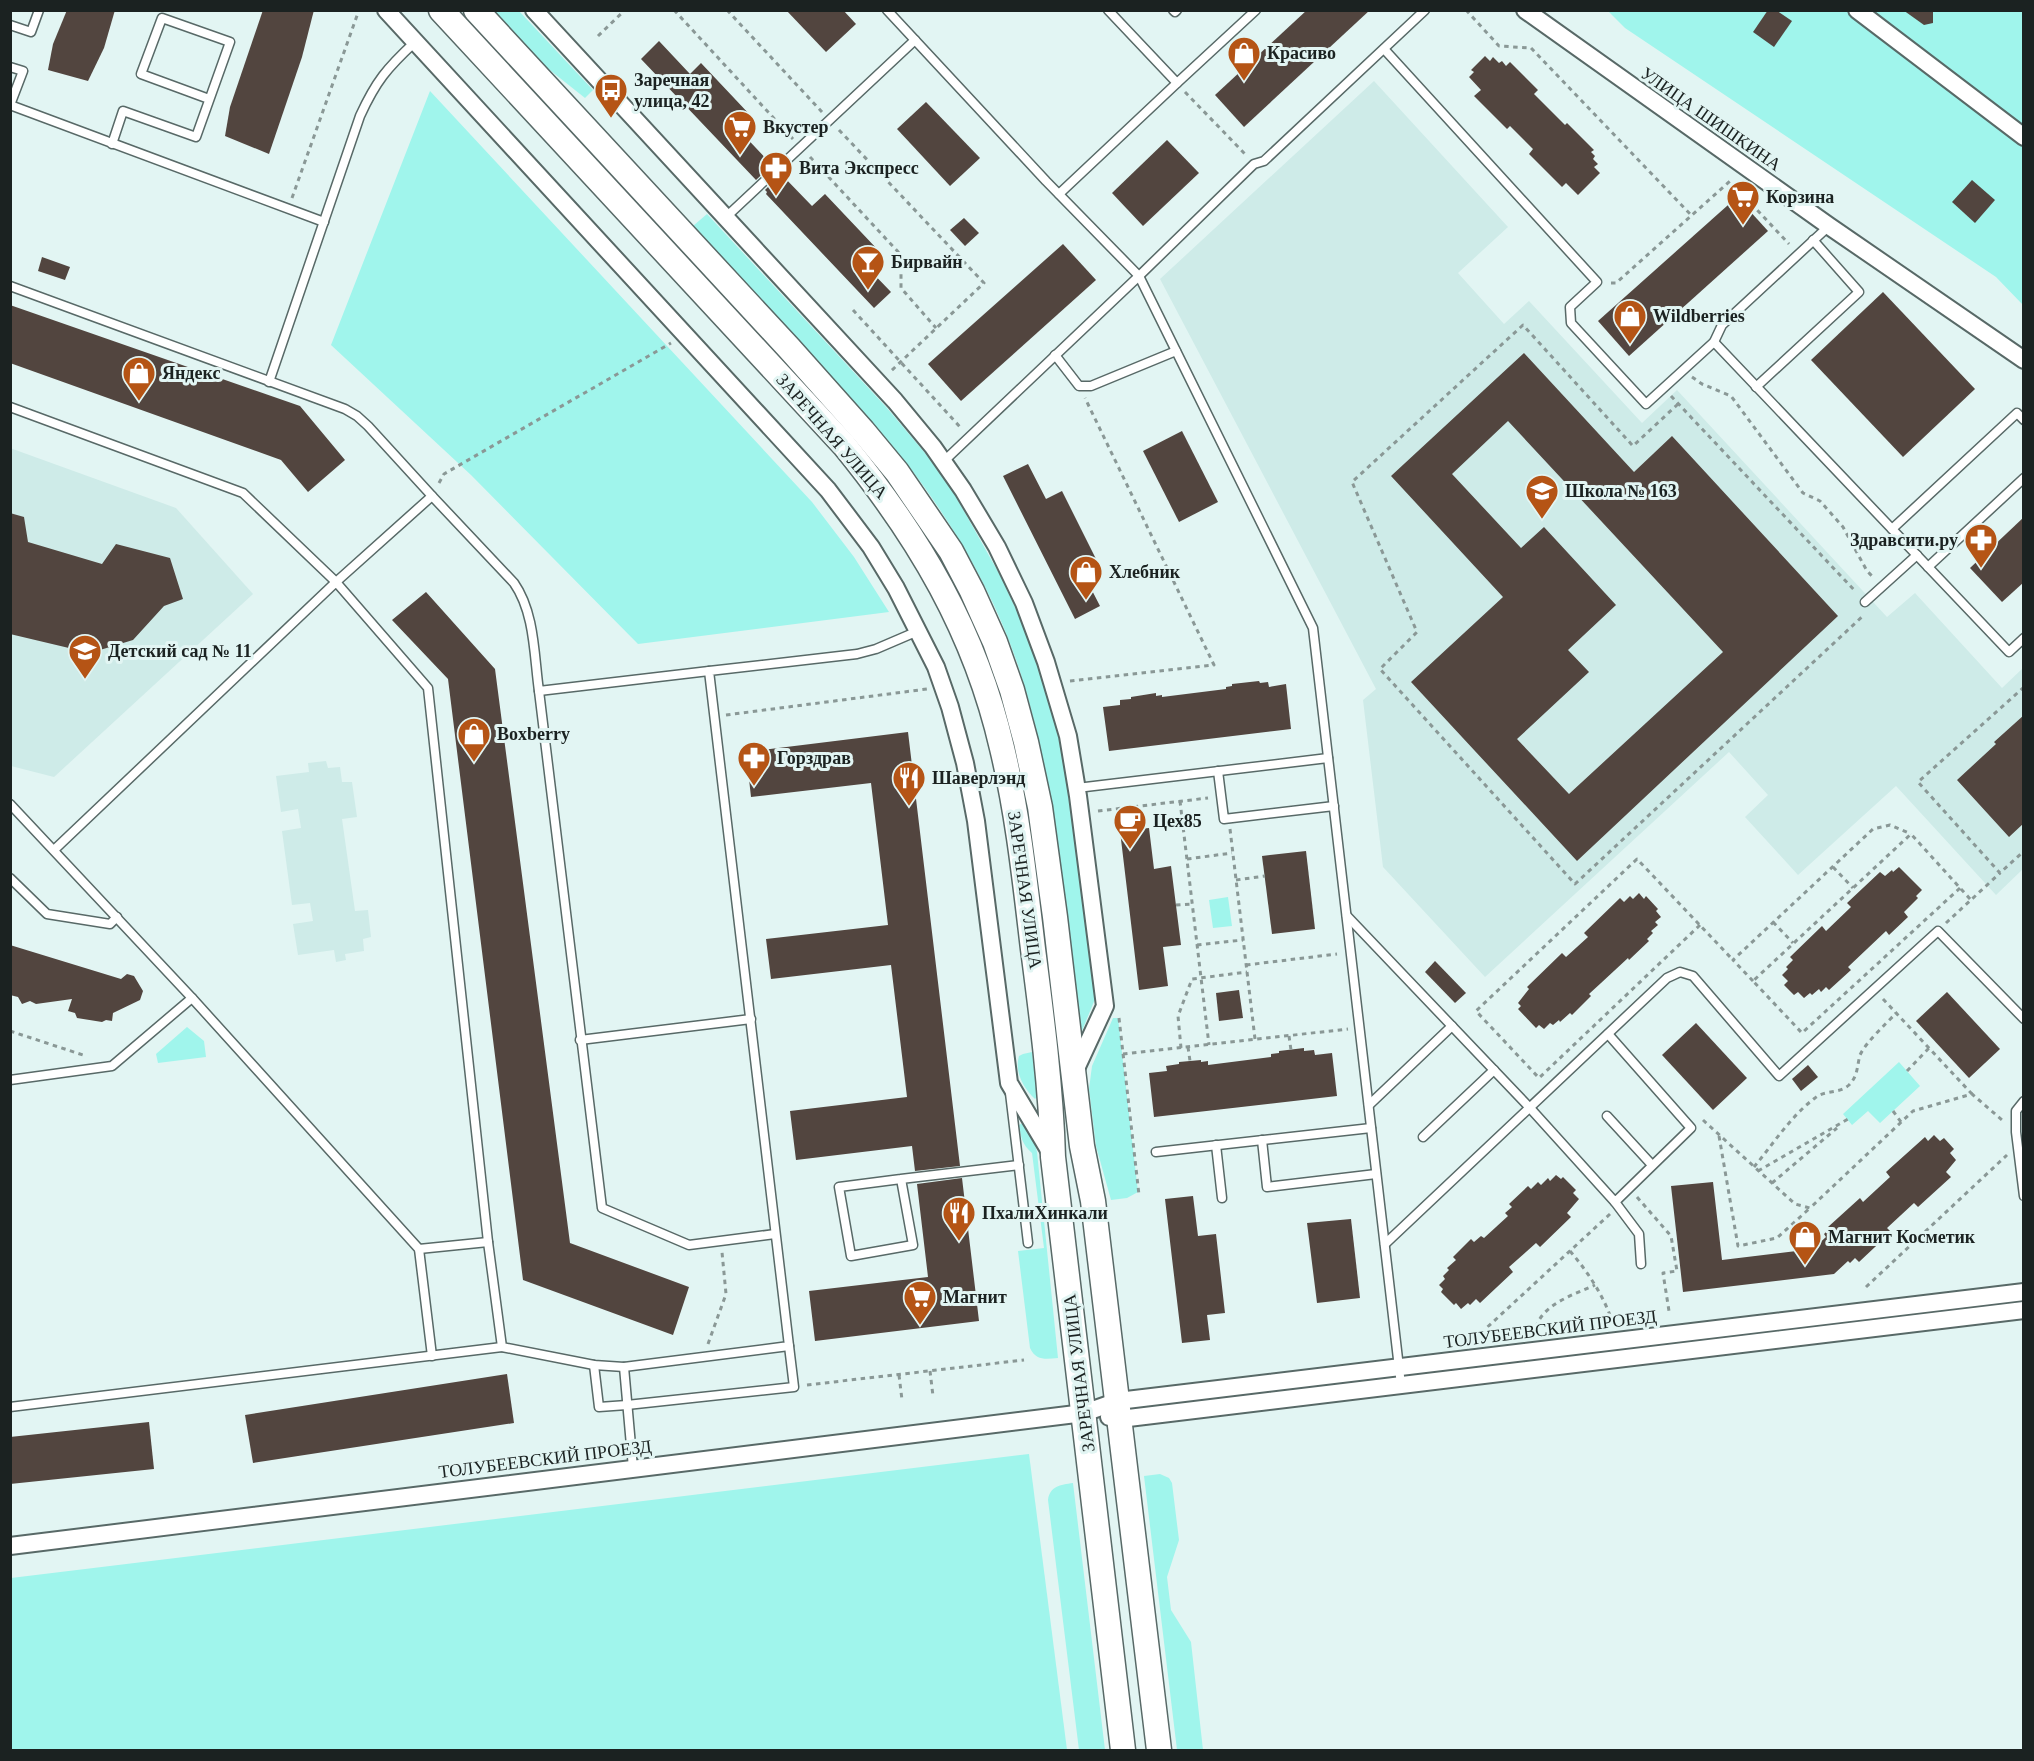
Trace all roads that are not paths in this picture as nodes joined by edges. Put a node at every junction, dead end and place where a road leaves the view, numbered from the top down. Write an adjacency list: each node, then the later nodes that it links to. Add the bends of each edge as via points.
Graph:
1 (39, 10): 12 (lane, via 30,32)
2 (386, 10): 14 (street)
3 (441, 10): 77 (street, ЗАРЕЧНАЯ УЛИЦА, via 844,446 879,487 940,583 989,699 1015,812 1051,1100)
4 (476, 10): 65 (street, ЗАРЕЧНАЯ УЛИЦА, via 856,423 897,472 951,551 995,642 1026,742 1040,807)
5 (534, 10): 23 (street)
6 (887, 10): 13 (lane)
7 (1108, 10): 17 (lane)
8 (1256, 10): 17 (lane)
9 (1425, 10): 15 (lane)
10 (1525, 10): 25 (street, УЛИЦА ШИШКИНА)
11 (1857, 10): 20 (street)
12 (10, 24)
13 (915, 40): 22 (lane); 23 (lane)
14 (415, 42): 24 (lane, via 386,69 372,90); 45 (street, via 828,490 871,547)
15 (1384, 49): 27 (lane, via 1264,161 1254,164); 29 (lane, via 1597,282 1570,307 1571,323 1646,404)
16 (10, 67): 19 (lane, via 23,71)
17 (1177, 83): 22 (lane)
18 (209, 99): 18 (lane, via 230,42 162,18 141,74); 21 (lane, via 196,137 123,111)
19 (10, 105): 21 (lane)
20 (2024, 137)
21 (112, 144): 24 (lane)
22 (1059, 194): 27 (lane)
23 (725, 218): 37 (street, via 895,401)
24 (324, 222): 33 (lane)
25 (1829, 226): 26 (lane); 32 (street, УЛИЦА ШИШКИНА)
26 (1813, 240): 29 (lane, via 1722,325); 34 (lane, via 1859,292)
27 (1139, 276): 30 (lane); 31 (lane)
28 (10, 286): 33 (lane)
29 (1714, 342): 34 (lane)
30 (1176, 351): 31 (lane, via 1091,386 1079,386); 49 (lane, via 1313,628)
31 (1055, 355): 37 (lane)
32 (2024, 360)
33 (270, 382): 39 (lane, via 357,416)
34 (1756, 387): 40 (lane)
35 (10, 407): 43 (lane, via 243,493)
36 (2024, 420): 40 (lane, via 2017,413)
37 (943, 462): 51 (street, via 997,547 1024,603 1068,736)
38 (2024, 478): 42 (lane)
39 (432, 496): 43 (lane); 48 (lane, via 523,596)
40 (1892, 529): 41 (lane)
41 (1917, 555): 42 (lane); 44 (lane)
42 (1928, 567): 46 (lane, via 2008,652)
43 (336, 582): 54 (lane); 86 (lane, via 428,688)
44 (1865, 602)
45 (918, 631): 47 (lane, via 857,654); 67 (street, via 939,677 965,763)
46 (2024, 638)
47 (710, 671): 48 (lane); 59 (lane)
48 (539, 691): 63 (lane)
49 (1328, 758): 50 (lane); 53 (lane)
50 (1218, 771): 51 (lane); 53 (lane, via 1224,819)
51 (1077, 788): 65 (street, via 1105,1006)
52 (10, 804): 54 (lane)
53 (1334, 806): 56 (lane)
54 (54, 850): 57 (lane)
55 (10, 878): 57 (lane, via 47,914 110,924)
56 (1347, 916): 61 (lane); 69 (lane)
57 (117, 917): 58 (lane)
58 (192, 998): 66 (lane, via 112,1066); 89 (lane)
59 (751, 1019): 63 (lane); 85 (lane)
60 (2024, 1019): 62 (lane, via 1938,931 1779,1076 1693,976 1680,972 1667,978)
61 (1452, 1026): 64 (lane); 69 (lane)
62 (1608, 1034): 70 (lane); 79 (lane, via 1691,1128)
63 (580, 1040): 85 (lane, via 602,1209 689,1245)
64 (1494, 1070): 70 (lane); 73 (lane)
65 (1074, 1074): 102 (street, ЗАРЕЧНАЯ УЛИЦА)
66 (10, 1080)
67 (1009, 1083): 77 (street); 78 (lane)
68 (2024, 1101): 82 (lane, via 2016,1111)
69 (1368, 1104): 72 (lane)
70 (1530, 1108): 84 (lane); 88 (lane)
71 (1607, 1116): 79 (lane)
72 (1371, 1128): 74 (lane); 80 (lane)
73 (1423, 1137)
74 (1262, 1140): 75 (lane); 80 (lane, via 1267,1187)
75 (1216, 1145): 76 (lane); 83 (lane)
76 (1156, 1152)
77 (1053, 1157): 103 (street, ЗАРЕЧНАЯ УЛИЦА)
78 (1019, 1165): 81 (lane); 87 (lane)
79 (1652, 1165): 84 (lane)
80 (1376, 1174): 88 (lane)
81 (901, 1179): 81 (lane, via 913,1245 850,1256 839,1187)
82 (2024, 1196)
83 (1222, 1198)
84 (1615, 1202): 90 (lane, via 1639,1234)
85 (775, 1234): 93 (lane)
86 (488, 1242): 89 (lane); 94 (lane)
87 (1028, 1243)
88 (1385, 1244): 98 (lane)
89 (419, 1249): 95 (lane)
90 (1641, 1264)
91 (2024, 1292): 98 (street, ТОЛУБЕЕВСКИЙ ПРОЕЗД)
92 (2024, 1310): 99 (street, ТОЛУБЕЕВСКИЙ ПРОЕЗД)
93 (789, 1346): 97 (lane); 100 (lane, via 794,1387)
94 (502, 1347): 95 (lane); 96 (lane)
95 (432, 1356): 101 (lane)
96 (594, 1365): 97 (lane); 100 (lane, via 599,1407)
97 (624, 1367): 100 (lane)
98 (1399, 1367): 99 (lane); 102 (street, ТОЛУБЕЕВСКИЙ ПРОЕЗД)
99 (1401, 1385): 102 (street, ТОЛУБЕЕВСКИЙ ПРОЕЗД)
100 (627, 1405): 104 (lane)
101 (10, 1407)
102 (1119, 1410): 103 (street, ТОЛУБЕЕВСКИЙ ПРОЕЗД); 107 (street, ЗАРЕЧНАЯ УЛИЦА)
103 (1084, 1413): 104 (street, ТОЛУБЕЕВСКИЙ ПРОЕЗД); 106 (street, ЗАРЕЧНАЯ УЛИЦА)
104 (633, 1468): 105 (street, ТОЛУБЕЕВСКИЙ ПРОЕЗД)
105 (10, 1546)
106 (1123, 1750)
107 (1159, 1750)

